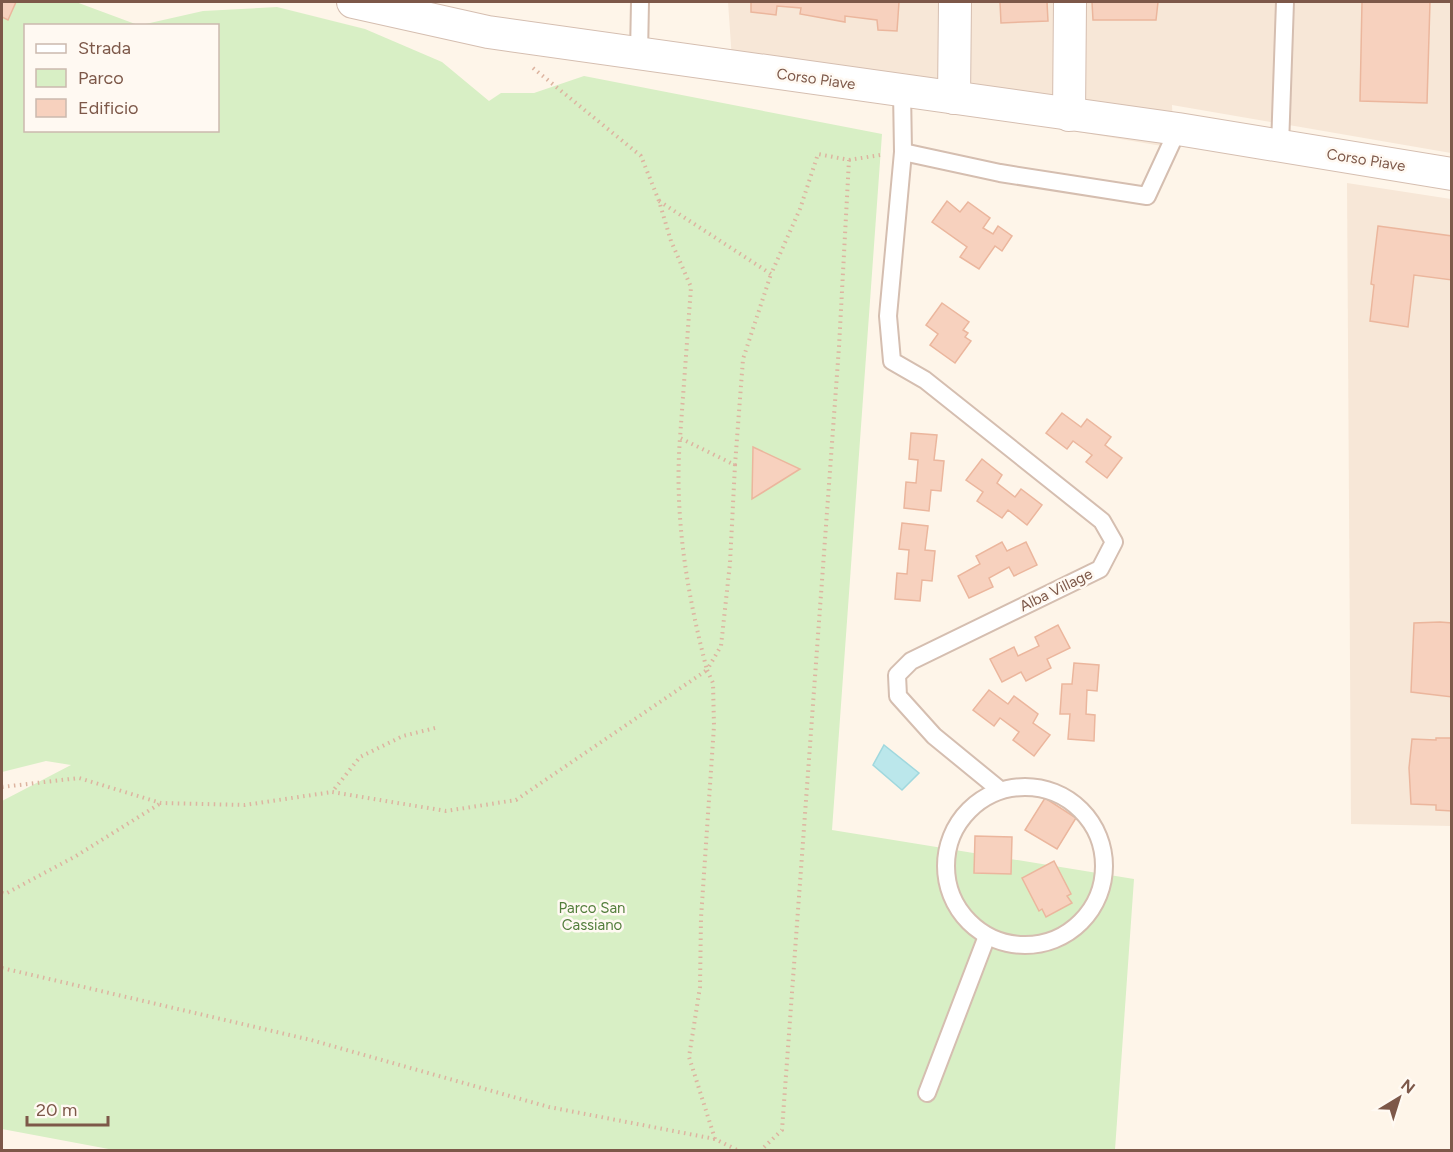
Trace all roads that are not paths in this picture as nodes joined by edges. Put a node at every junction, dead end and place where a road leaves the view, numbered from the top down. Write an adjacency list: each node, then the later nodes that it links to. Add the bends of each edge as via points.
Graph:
1 (353, 2): 6 (street, Corso Piave, via 488,32)
2 (640, 2): 6 (lane)
3 (955, 2): 8 (street)
4 (1070, 2): 9 (street)
5 (1285, 2): 11 (lane)
6 (639, 54): 7 (street, Corso Piave)
7 (902, 91): 8 (street, Corso Piave); 12 (lane)
8 (954, 98): 9 (street, Corso Piave)
9 (1069, 114): 10 (street, Corso Piave)
10 (1178, 129): 11 (street, Corso Piave); 12 (lane, via 1147,196 1000,173)
11 (1280, 146): 13 (street, Corso Piave)
12 (903, 152): 14 (lane, Alba Village, via 888,316 892,361 925,380 1102,521 1114,542 1100,570 911,661 897,675 898,696 934,736)
13 (1452, 174)
14 (1000, 790): 15 (lane, via 976,802 958,822 948,846 946,872 952,897 966,920); 15 (lane, via 1026,786 1051,790 1075,803 1092,822 1103,846 1105,872 1099,898 1084,920 1064,936 1039,944 1012,944)
15 (987, 936): 16 (lane)
16 (927, 1093)

